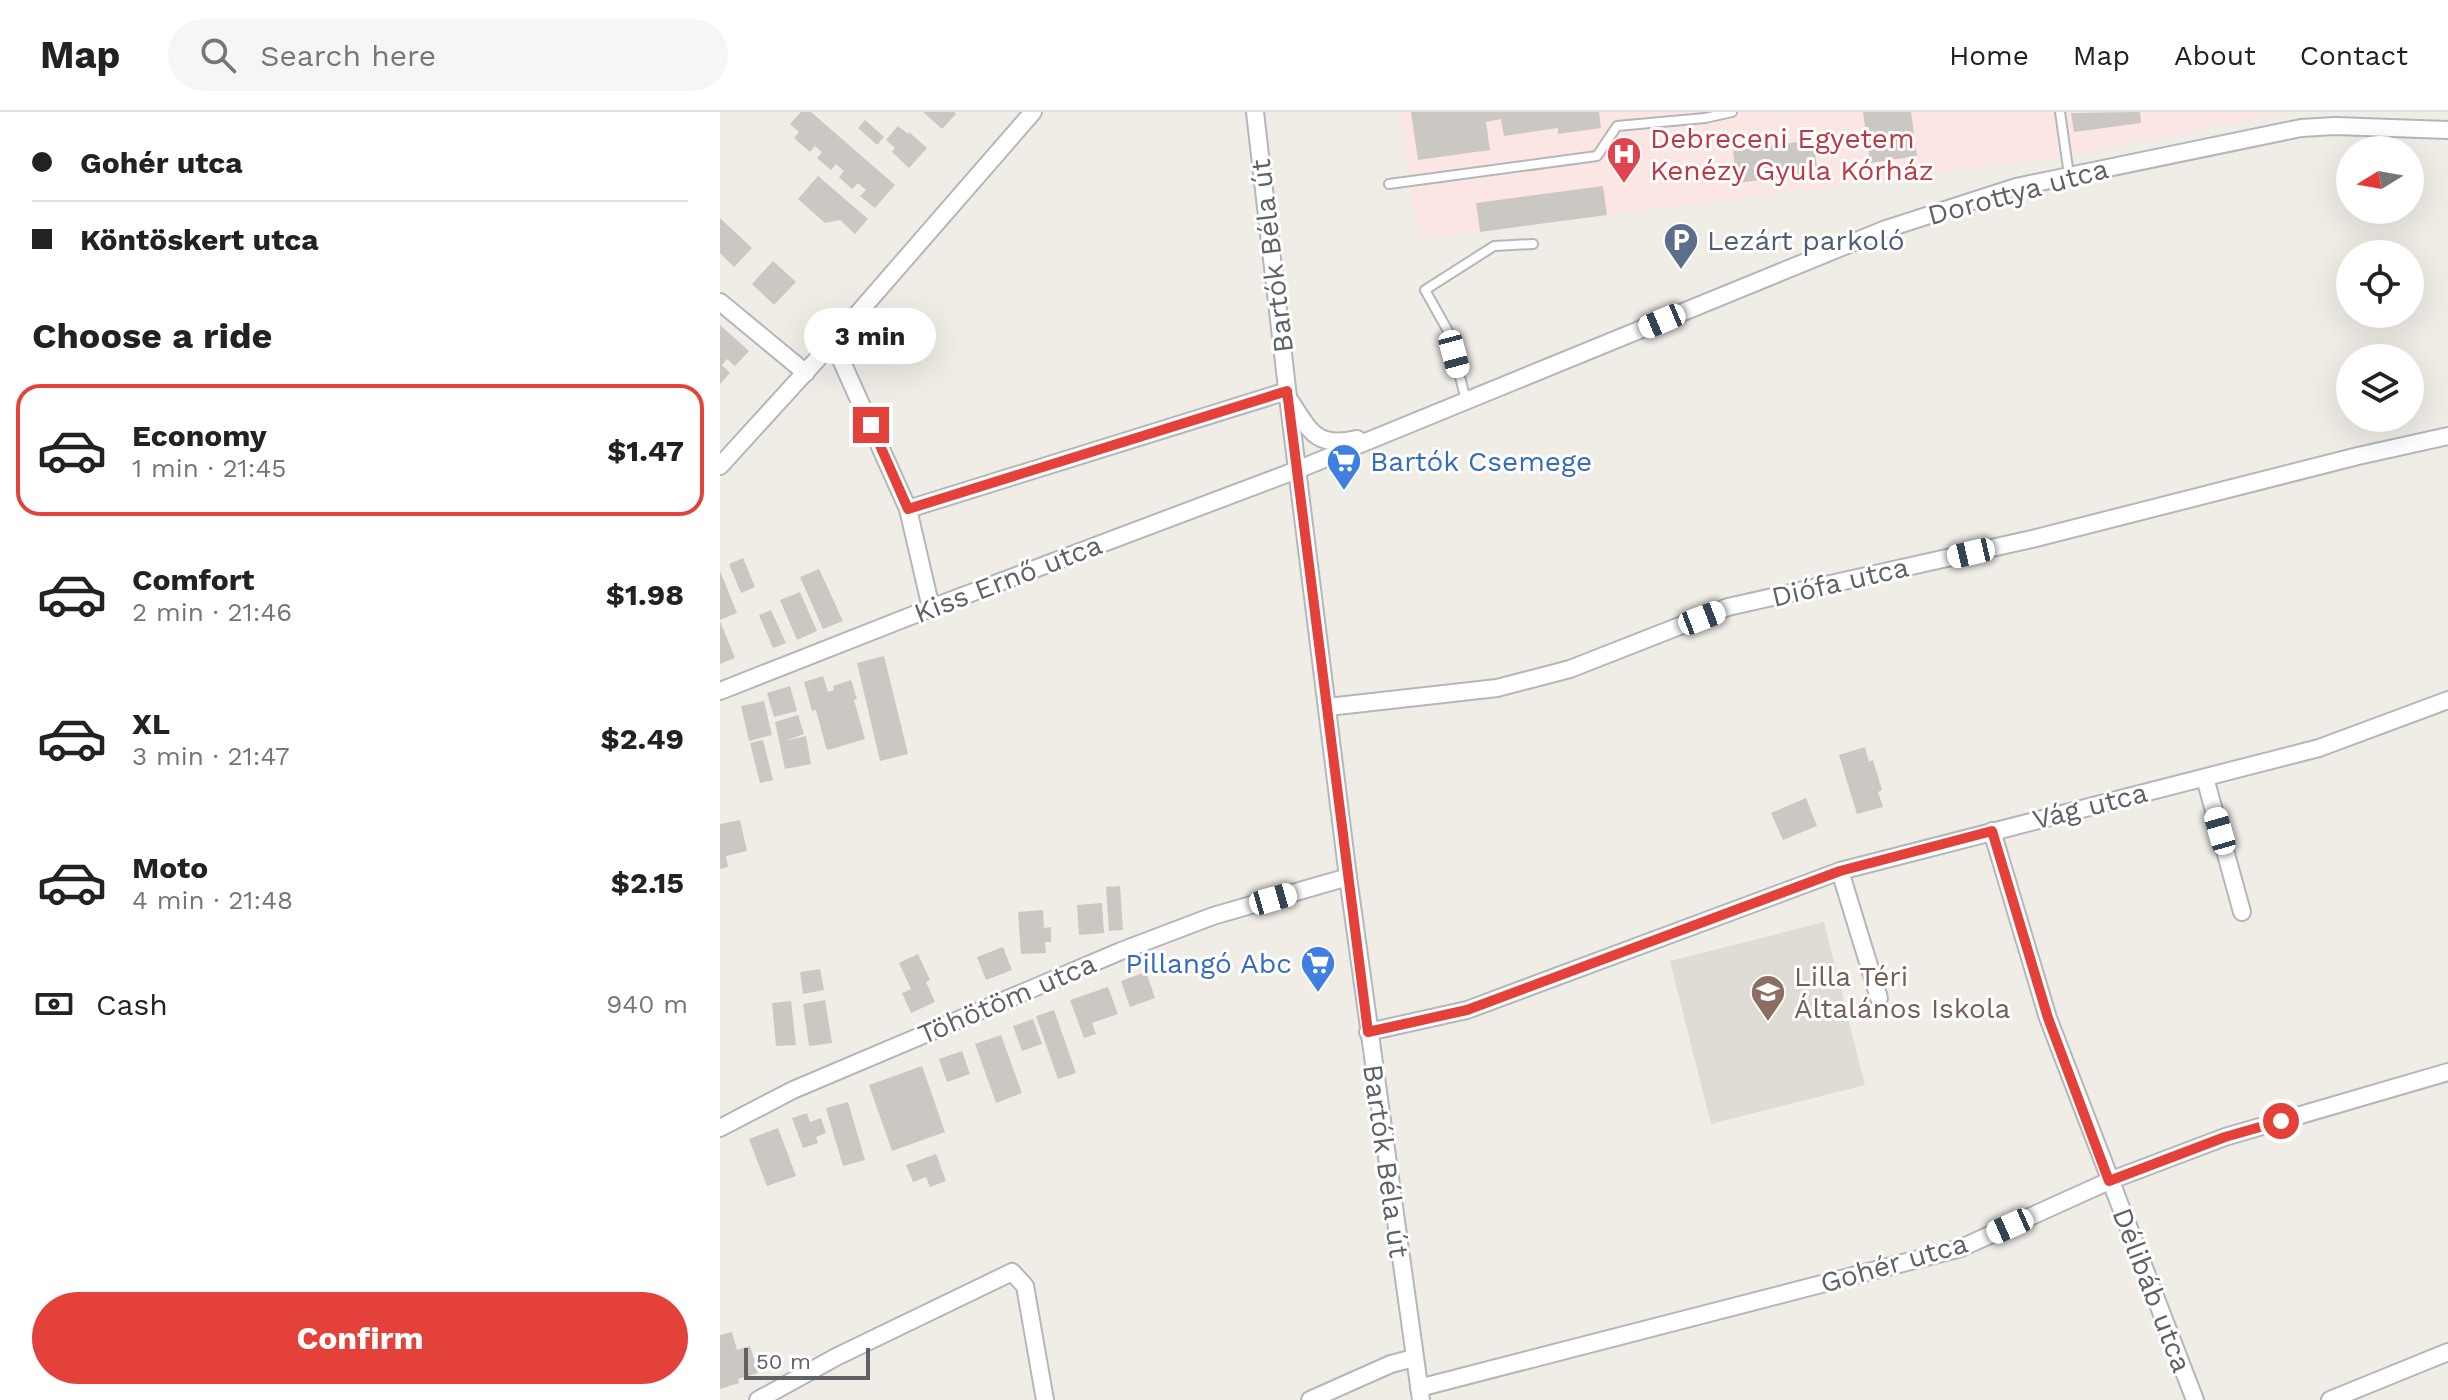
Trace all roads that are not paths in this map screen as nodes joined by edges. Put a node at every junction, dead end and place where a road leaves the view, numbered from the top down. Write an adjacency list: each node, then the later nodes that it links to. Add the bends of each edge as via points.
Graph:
1 (1033, 112): 11 (street)
2 (1255, 112): 13 (street, Bartók Béla út)
3 (1732, 112): 5 (lane)
4 (2060, 112): 7 (lane)
5 (1706, 115): 8 (lane, via 1617,126 1597,156)
6 (2448, 130): 7 (street, Dorottya utca, via 2301,128)
7 (2069, 175): 14 (street, Dorottya utca, via 1886,229)
8 (1389, 184)
9 (1533, 244): 14 (lane, via 1494,246 1425,290 1448,331)
10 (720, 302): 12 (street)
11 (833, 342): 12 (street); 19 (street)
12 (806, 373): 17 (street)
13 (1287, 394): 15 (street, via 1324,441 1341,443); 18 (street, Bartók Béla út); 19 (street)
14 (1466, 401): 15 (street, Dorottya utca)
15 (1386, 433): 18 (street, Dorottya utca)
16 (2448, 436): 23 (street, Diófa utca, via 2032,539 1728,607 1570,669 1497,688)
17 (720, 466)
18 (1297, 470): 20 (street, Kiss Ernő utca); 23 (street, Bartók Béla út)
19 (908, 509): 20 (street)
20 (931, 608): 21 (street, Kiss Ernő utca)
21 (720, 691)
22 (2448, 700): 24 (street, Vág utca, via 2319,748)
23 (1328, 707): 27 (street, Bartók Béla út)
24 (2205, 778): 25 (street, Vág utca); 28 (street)
25 (1992, 831): 26 (street, Vág utca); 33 (street, Délibáb utca, via 2048,1018)
26 (1840, 871): 29 (street); 30 (street, Vág utca, via 1467,1010)
27 (1348, 877): 30 (street, Bartók Béla út); 32 (street, Töhötöm utca, via 1213,916 1121,951 793,1090)
28 (2242, 912)
29 (1879, 998)
30 (1368, 1032): 35 (street, Bartók Béla út)
31 (2448, 1072): 33 (street, Gohér utca, via 2225,1137)
32 (720, 1128)
33 (2109, 1181): 36 (street, Gohér utca, via 1961,1248); 40 (street, Délibáb utca)
34 (2448, 1352): 41 (street)
35 (1414, 1358): 36 (street, Bartók Béla út); 39 (street)
36 (1420, 1394)
37 (758, 1400): 38 (street, via 1012,1272 1025,1286)
38 (1045, 1400)
39 (1310, 1400)
40 (2195, 1400)
41 (2330, 1400)

